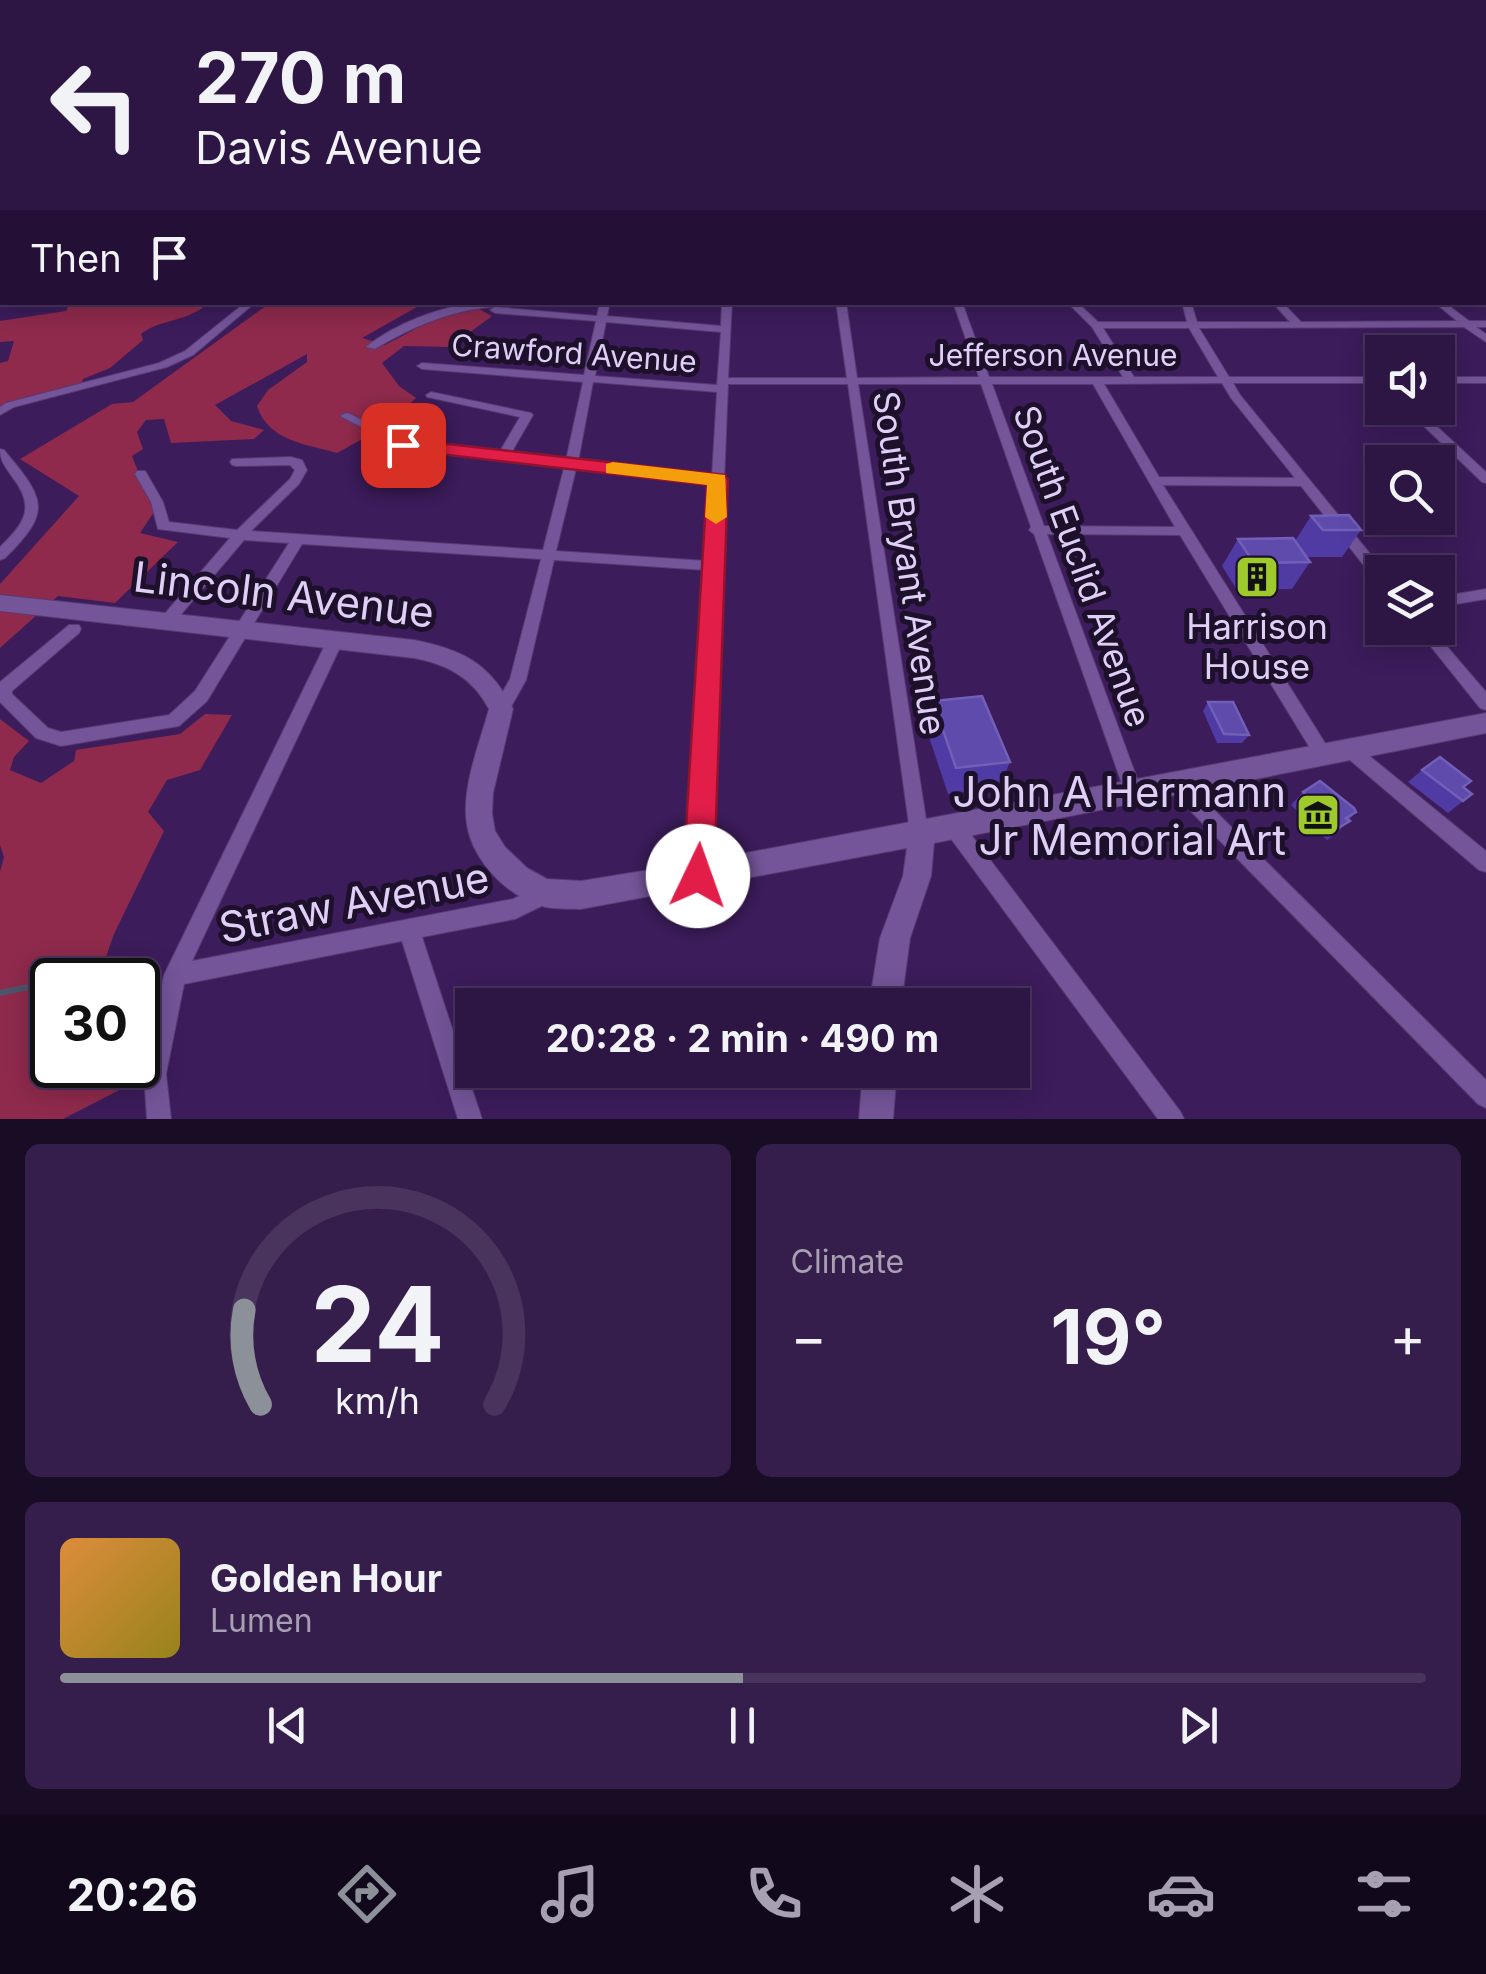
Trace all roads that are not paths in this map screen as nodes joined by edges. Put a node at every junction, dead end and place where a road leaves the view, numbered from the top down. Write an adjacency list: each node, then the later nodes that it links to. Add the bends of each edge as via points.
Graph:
1 (248, 305): 32 (street, via 188,354)
2 (500, 305): 11 (street); 19 (street, via 420,319)
3 (604, 305): 11 (street)
4 (727, 305): 17 (street)
5 (841, 305): 22 (street, South Bryant Avenue)
6 (958, 305): 23 (street, South Euclid Avenue)
7 (1074, 305): 14 (street)
8 (1187, 305): 16 (street)
9 (1279, 305): 15 (street)
10 (1442, 305): 12 (street)
11 (600, 319): 17 (street); 21 (street)
12 (1467, 324): 13 (street); 15 (street); 18 (street)
13 (1486, 324)
14 (1096, 325): 16 (street); 24 (street)
15 (1298, 325): 16 (street)
16 (1193, 326): 25 (street)
17 (726, 329): 30 (street)
18 (1486, 338)
19 (371, 347)
20 (422, 366): 21 (street, Crawford Avenue)
21 (588, 380): 30 (street, Crawford Avenue); 38 (street)
22 (852, 380): 23 (street, Jefferson Avenue); 30 (street, Jefferson Avenue); 67 (street, South Bryant Avenue)
23 (984, 380): 29 (street, Jefferson Avenue); 44 (street, South Euclid Avenue)
24 (1130, 380): 25 (street, Jefferson Avenue); 29 (street, Jefferson Avenue)
25 (1226, 380): 26 (street, Jefferson Avenue); 43 (street)
26 (1365, 380)
27 (1455, 380): 28 (street)
28 (1486, 380)
29 (1097, 381): 42 (street)
30 (723, 385): 40 (street)
31 (432, 395): 36 (street, via 528,414)
32 (0, 412)
33 (346, 416): 36 (street, via 403,445)
34 (1429, 425): 41 (street)
35 (0, 453): 48 (street, via 32,492 33,516)
36 (504, 457): 38 (street)
37 (236, 462): 46 (street, via 300,466 295,481)
38 (571, 464): 40 (street); 49 (street)
39 (141, 474): 46 (street, via 163,526)
40 (718, 480): 51 (street)
41 (1486, 480)
42 (1154, 481): 43 (street); 45 (street)
43 (1305, 482): 50 (street)
44 (1036, 530): 45 (street); 65 (street, South Euclid Avenue)
45 (1184, 530): 63 (street)
46 (241, 535): 47 (street); 56 (street)
47 (298, 539): 49 (street); 57 (street)
48 (0, 555)
49 (549, 555): 51 (street); 61 (street, via 518,680)
50 (1365, 557)
51 (714, 566): 69 (street)
52 (1486, 594): 53 (street)
53 (1455, 599)
54 (0, 603): 55 (street, Lincoln Avenue)
55 (78, 621): 56 (street, Lincoln Avenue); 57 (street, via 4,688 4,696 42,733 62,739 180,717)
56 (167, 621): 57 (street, Lincoln Avenue)
57 (244, 630): 58 (street, Lincoln Avenue)
58 (335, 641): 61 (street, Lincoln Avenue, via 454,658 487,684); 72 (street)
59 (1437, 645): 60 (street)
60 (1486, 703)
61 (501, 708): 70 (street, via 480,793 482,834 517,878)
62 (1486, 724): 63 (street)
63 (1337, 753): 64 (street); 68 (street)
64 (1176, 784): 65 (street); 75 (street)
65 (1133, 792): 66 (street)
66 (953, 826): 67 (street); 79 (street)
67 (920, 832): 69 (street); 73 (street, via 921,870 900,919)
68 (1486, 863)
69 (698, 876): 70 (street, via 581,896)
70 (545, 893): 71 (street, Straw Avenue, via 515,909)
71 (408, 930): 72 (street, Straw Avenue); 77 (street)
72 (175, 975): 76 (street, via 155,1074)
73 (888, 988)
74 (879, 1088): 78 (street)
75 (1486, 1096)
76 (159, 1119)
77 (470, 1119)
78 (876, 1119)
79 (1172, 1119)

